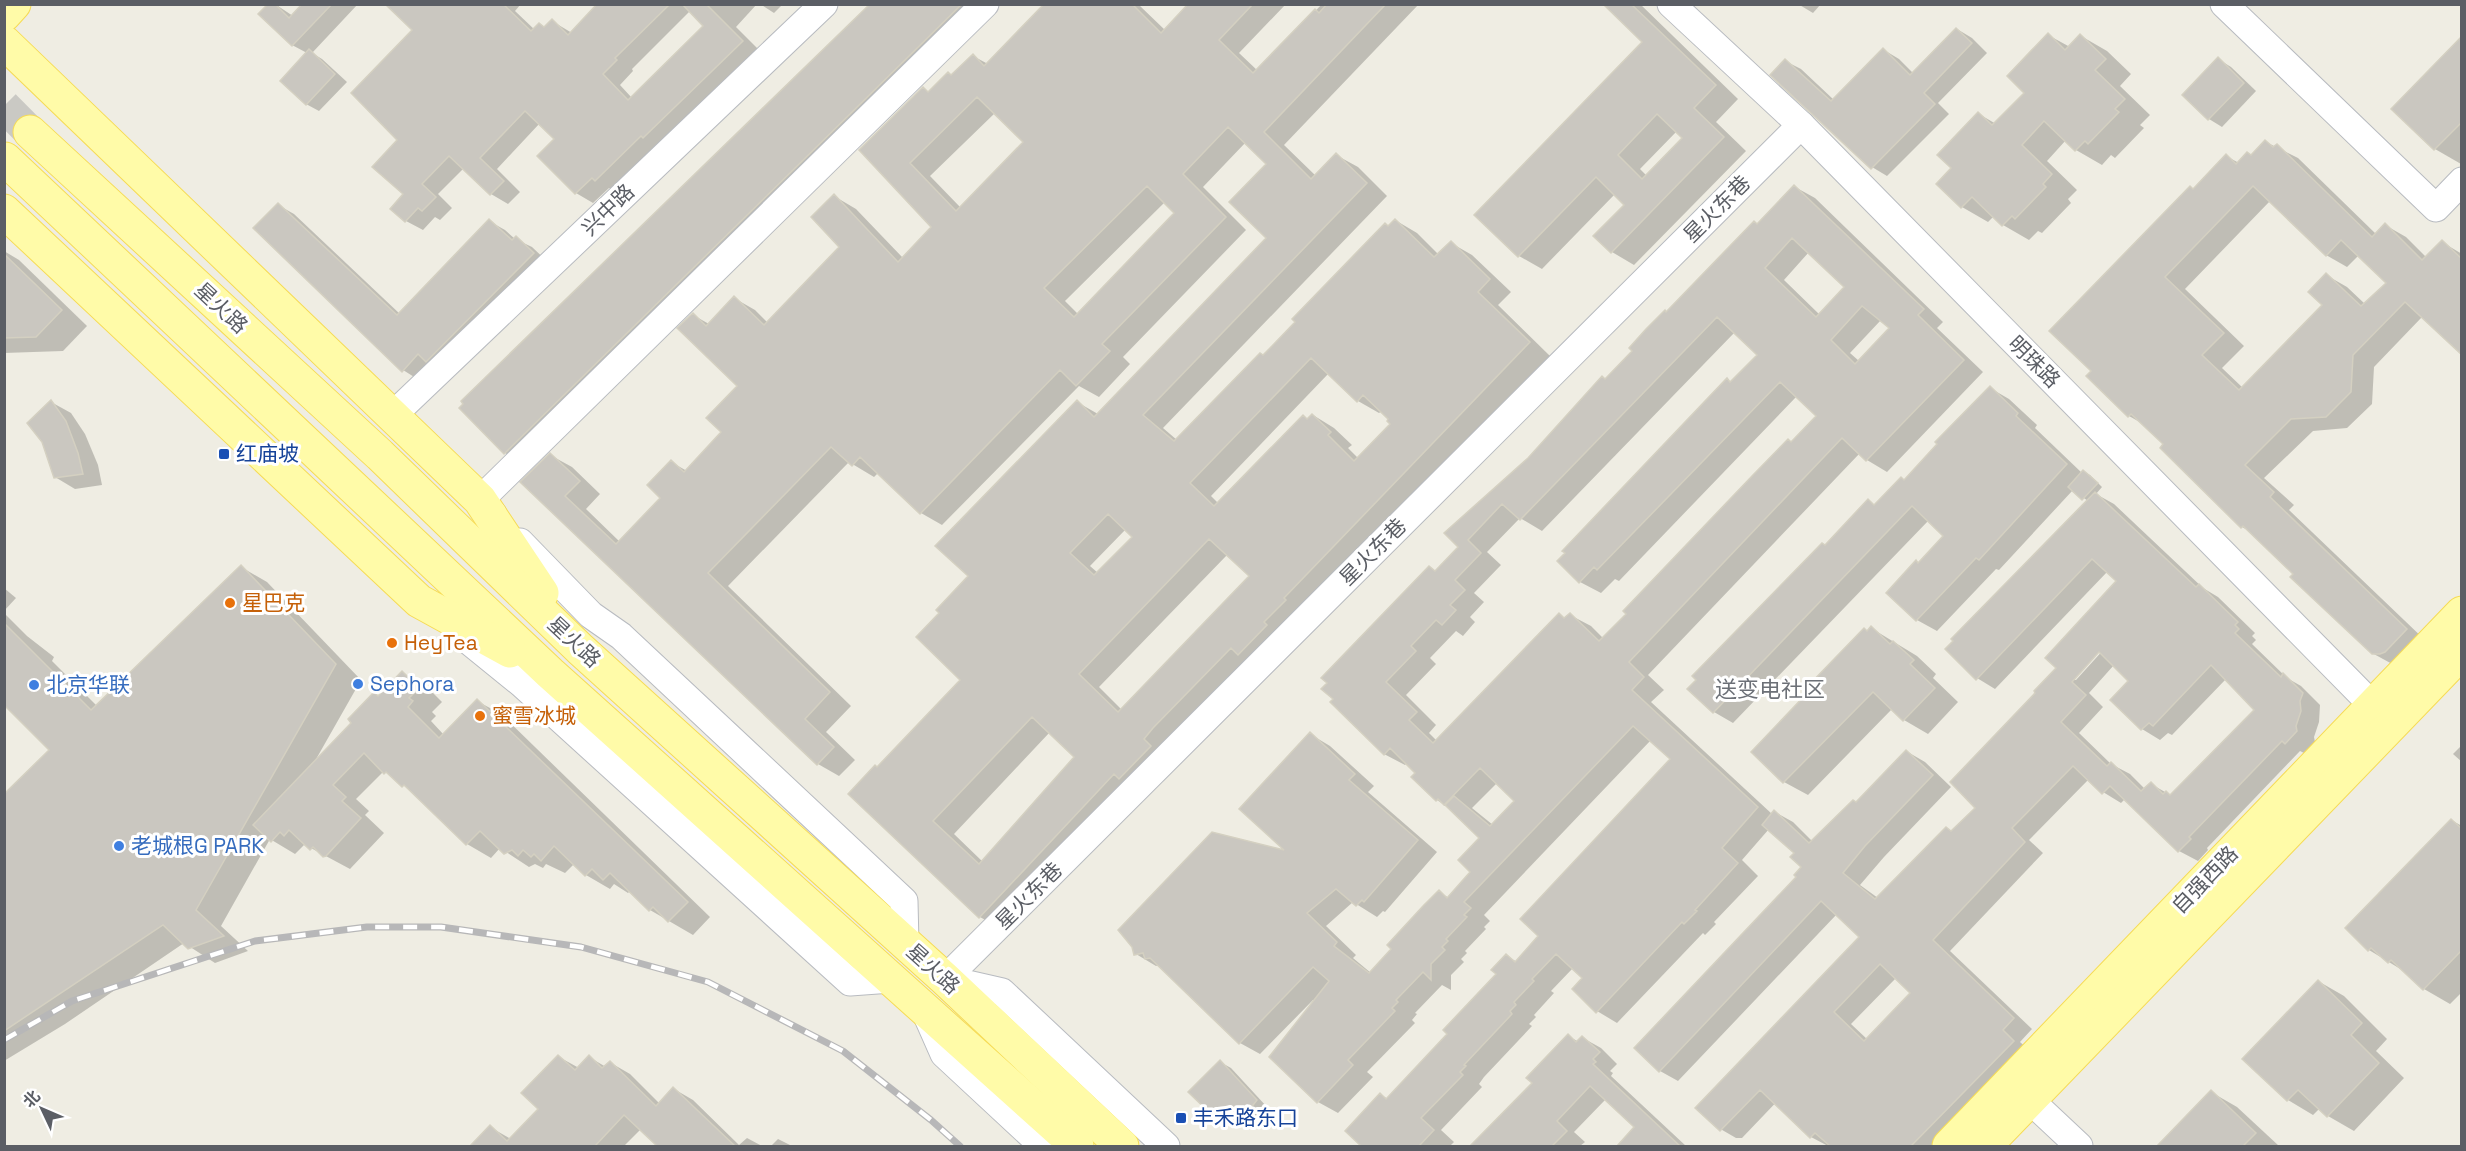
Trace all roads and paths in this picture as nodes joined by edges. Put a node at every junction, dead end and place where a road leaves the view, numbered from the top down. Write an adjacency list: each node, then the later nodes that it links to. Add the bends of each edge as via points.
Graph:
1 (15, 4): 6 (main road)
2 (824, 4): 13 (street, 兴中路)
3 (985, 4): 14 (street)
4 (1671, 4): 8 (street, 明珠路)
5 (2224, 4): 11 (street, via 2436,208)
6 (4, 15)
7 (4, 42): 13 (main road)
8 (1801, 125): 20 (street, 明珠路); 23 (street, 星火东巷)
9 (30, 132): 17 (main road, 星火路, via 380,455)
10 (5, 159): 19 (main road, 星火路)
11 (2462, 180)
12 (4, 211): 15 (main road)
13 (393, 416): 14 (main road)
14 (480, 500): 17 (main road); 21 (street, via 591,615 621,636 904,901)
15 (419, 601): 19 (main road); 22 (street, via 522,684 850,982)
16 (2462, 613): 20 (main road, 自强西路)
17 (580, 649): 21 (main road, 星火路)
18 (2462, 652): 20 (main road, 自强西路)
19 (550, 673): 22 (main road, 星火路)
20 (2382, 715): 25 (main road, 自强西路); 30 (main road, 自强西路)
21 (906, 944): 23 (main road, 星火路)
22 (891, 979): 24 (main road, 星火路)
23 (945, 980): 28 (main road, 星火路); 29 (street, via 1002,992)
24 (923, 1007): 26 (street, via 944,1054); 27 (main road, 星火路)
25 (2030, 1100): 31 (main road, 自强西路); 32 (street)
26 (1043, 1146)
27 (1077, 1146)
28 (1122, 1146)
29 (1166, 1146)
30 (1949, 1146)
31 (1985, 1146)
32 (2079, 1146)

